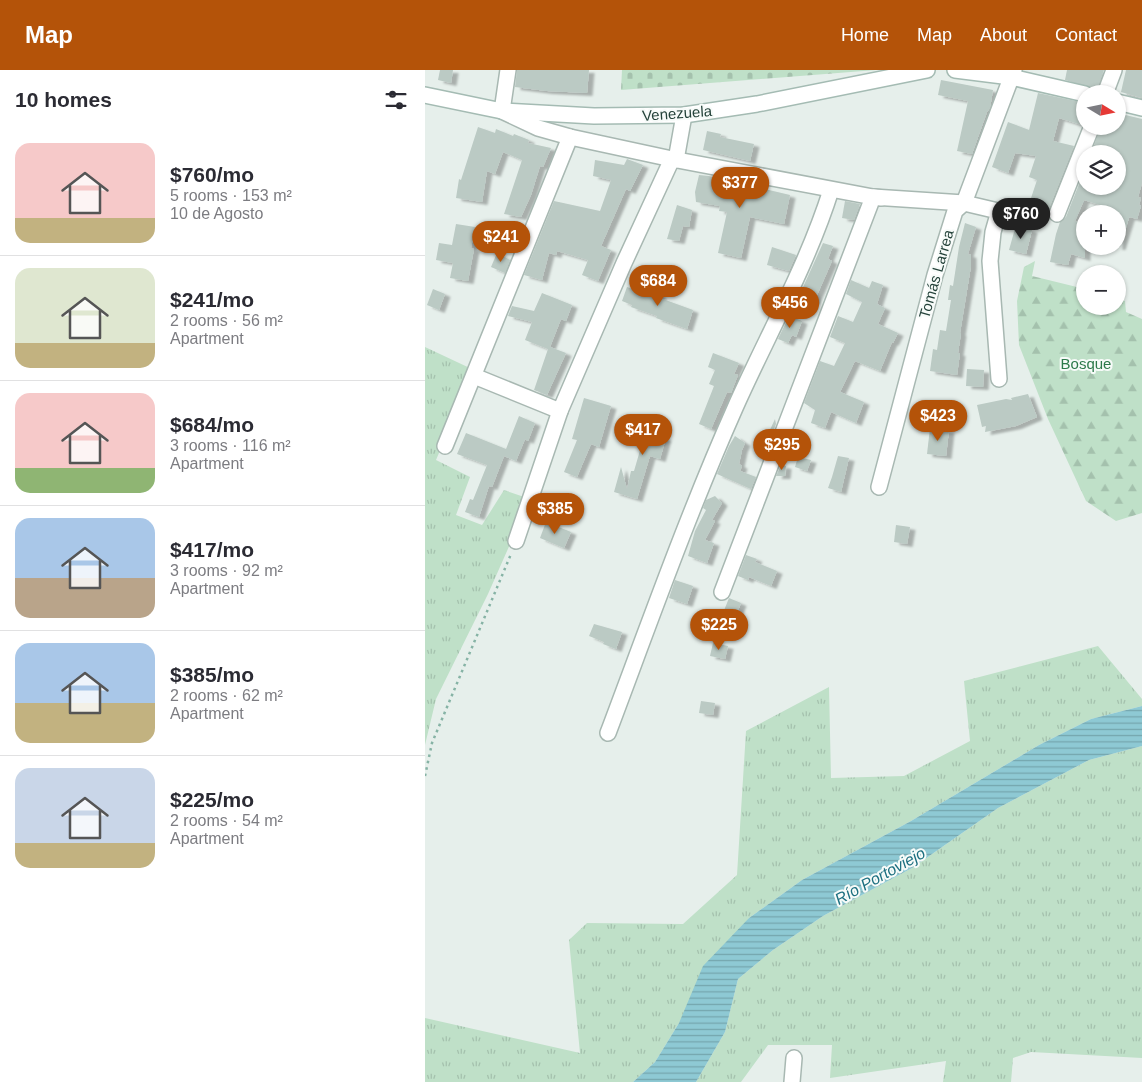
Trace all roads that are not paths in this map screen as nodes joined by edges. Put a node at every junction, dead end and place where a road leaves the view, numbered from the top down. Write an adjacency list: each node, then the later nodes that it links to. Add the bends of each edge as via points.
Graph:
1 (508, 70): 11 (street)
2 (921, 70): 12 (street, Venezuela, via 757,104)
3 (955, 70): 5 (street)
4 (1115, 70): 6 (street)
5 (1012, 74): 7 (street); 18 (street, Tomás Larrea)
6 (1109, 85)
7 (1076, 92)
8 (425, 95): 11 (street, Venezuela)
9 (1126, 104): 10 (street)
10 (1142, 108)
11 (502, 111): 12 (street, Venezuela, via 594,116); 14 (street, via 539,128)
12 (684, 114): 15 (street)
13 (1088, 135): 20 (street)
14 (570, 137): 15 (street); 22 (street)
15 (674, 160): 16 (street); 24 (street, via 623,263)
16 (831, 190): 17 (street); 29 (street, via 820,223 701,489)
17 (873, 197): 18 (street); 28 (street)
18 (960, 207): 19 (street); 26 (street, Tomás Larrea, via 935,275)
19 (999, 211): 21 (street); 23 (street, via 990,261)
20 (1057, 214)
21 (1015, 216)
22 (474, 376): 24 (street); 25 (street)
23 (999, 380)
24 (560, 411): 27 (street)
25 (445, 446)
26 (879, 487)
27 (516, 541)
28 (722, 592)
29 (608, 733)
30 (794, 1058): 31 (street)
31 (792, 1082)

